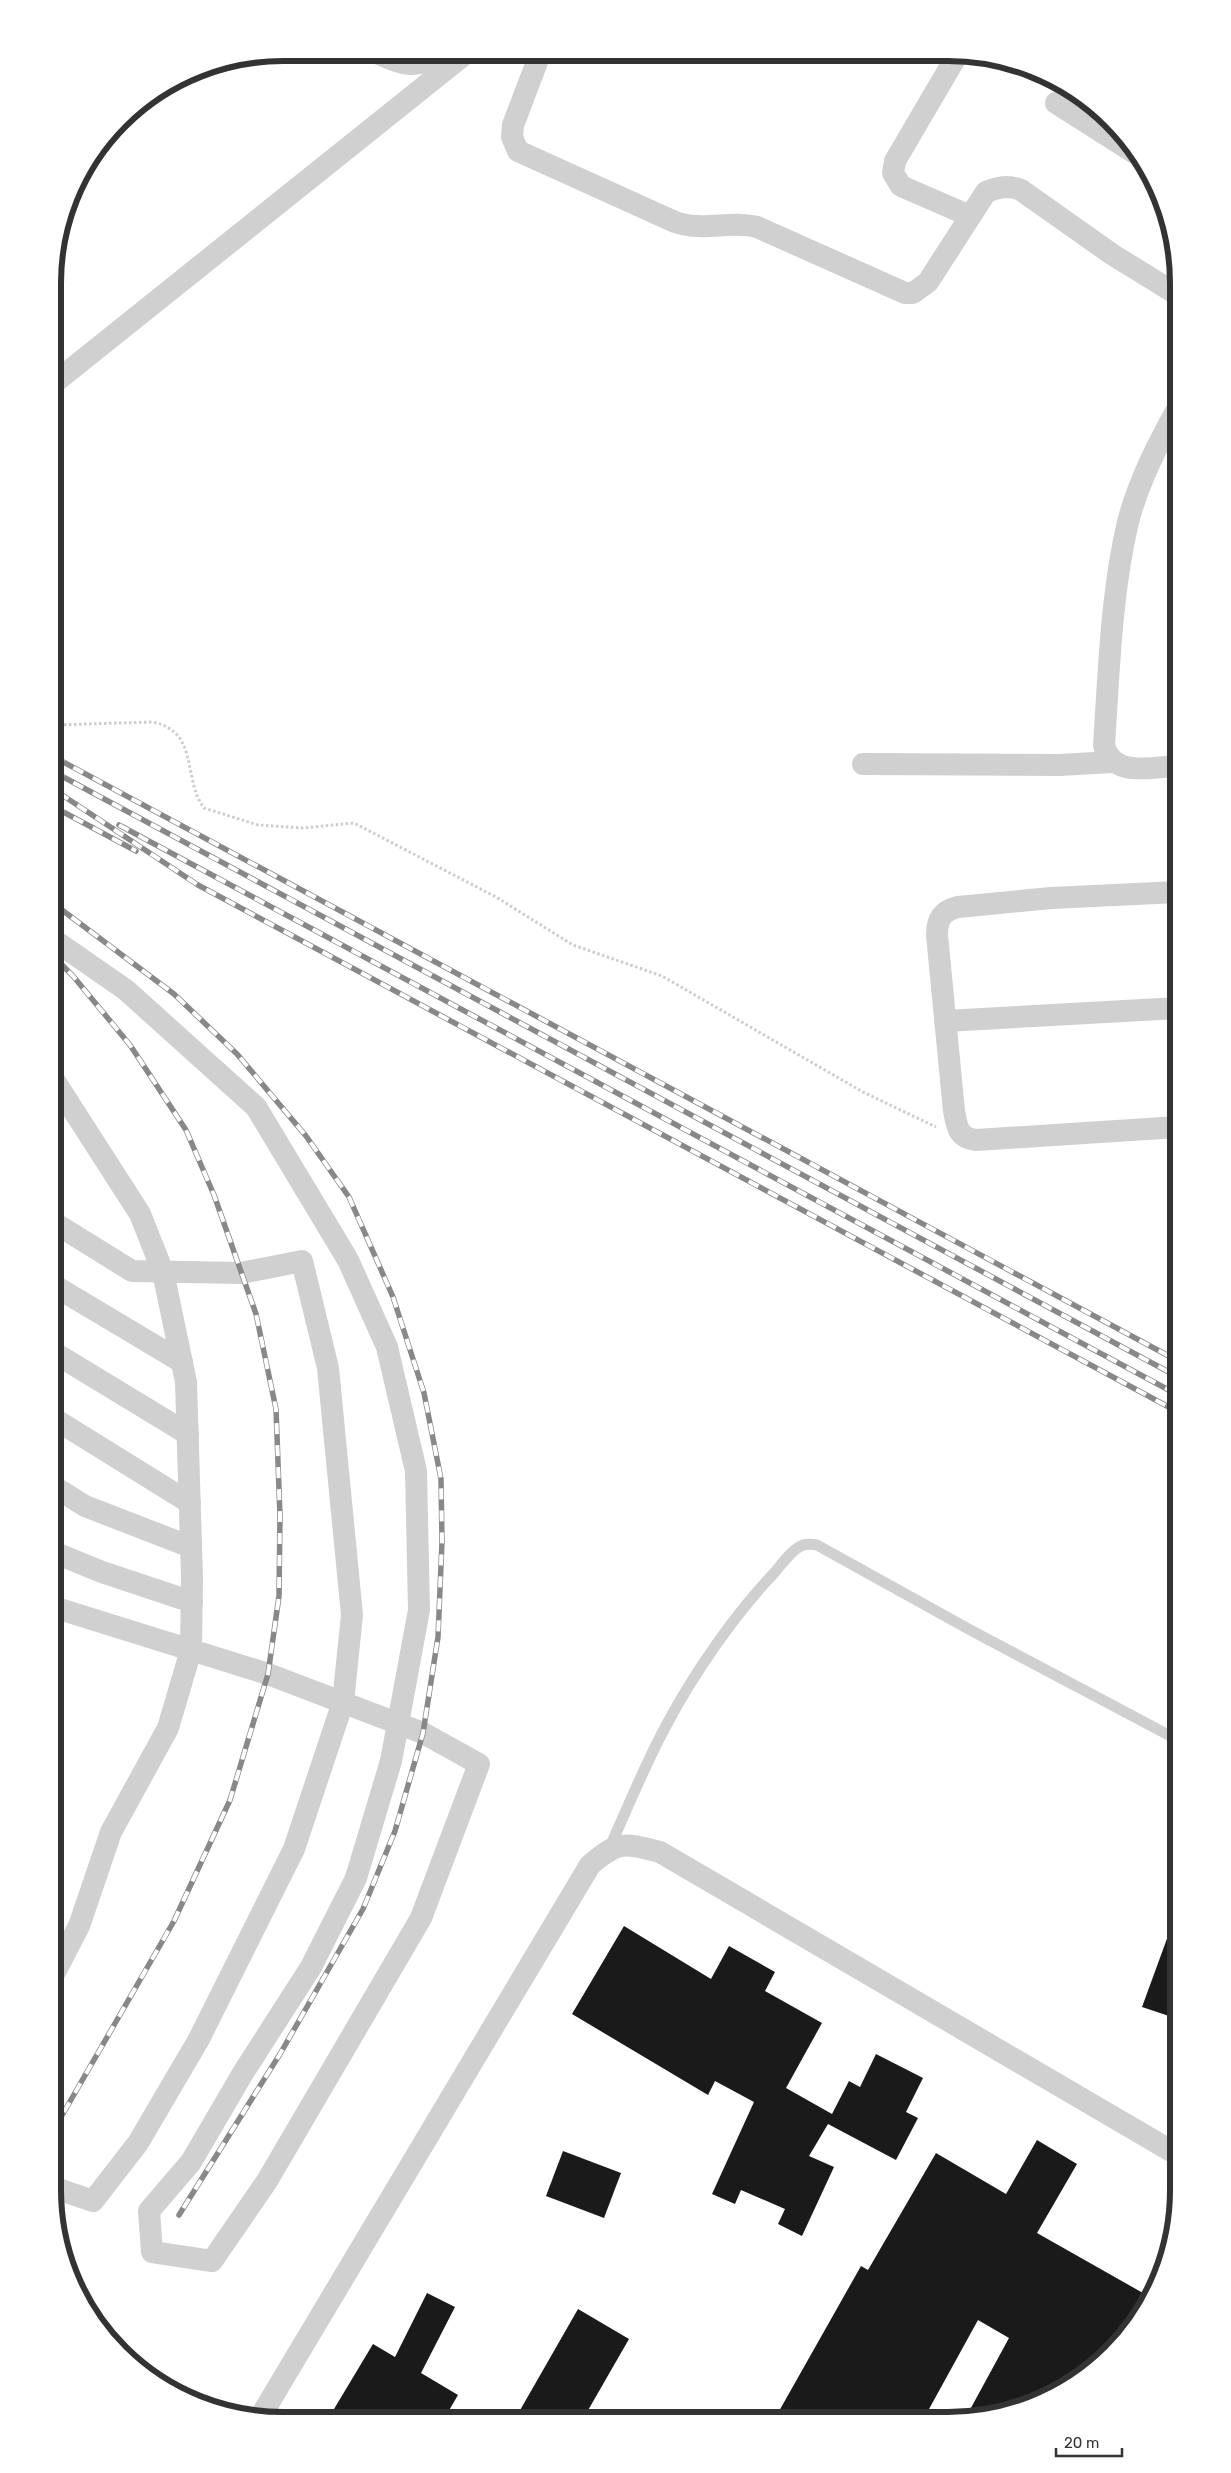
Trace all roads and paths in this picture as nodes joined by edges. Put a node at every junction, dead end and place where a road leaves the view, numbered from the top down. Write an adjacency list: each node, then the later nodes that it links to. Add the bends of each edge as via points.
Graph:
1 (398, 61): 2 (street, via 408,65)
2 (427, 61)
3 (456, 61): 10 (street)
4 (537, 61): 8 (street, via 513,125 512,137 518,151 675,222 696,227 738,224 757,227 905,293 914,293 928,282)
5 (953, 61): 8 (street, via 895,161 893,173 901,186)
6 (1056, 103): 7 (street)
7 (1121, 144)
8 (970, 216): 9 (street, via 986,192 1005,187 1021,190 1113,255)
9 (1170, 290)
10 (61, 377)
11 (1170, 424): 13 (street, via 1144,478 1125,536 1104,745)
12 (61, 725): 22 (path, via 162,724 177,735 185,748 204,808 258,825 303,828 354,823 496,898 573,945 662,976 863,1092 931,1126)
13 (1112, 762): 14 (street, via 1060,765); 15 (street, via 1121,767)
14 (863, 764)
15 (1170, 766)
16 (1170, 892): 19 (street, via 1051,898 948,910 937,924)
17 (61, 945): 38 (street, via 126,990 256,1107 348,1260 387,1347 416,1470 419,1610)
18 (1170, 1008): 19 (street)
19 (945, 1021): 22 (street)
20 (61, 1091): 24 (street, via 140,1214)
21 (1170, 1128): 22 (street, via 976,1140 966,1139)
22 (959, 1131)
23 (61, 1226): 24 (street, via 132,1271)
24 (164, 1272): 27 (street); 37 (street, via 241,1273 302,1261 328,1368 352,1614)
25 (61, 1290): 27 (street)
26 (61, 1357): 29 (street)
27 (182, 1362): 29 (street)
28 (61, 1423): 31 (street)
29 (188, 1434): 31 (street)
30 (61, 1491): 32 (street, via 85,1506)
31 (190, 1503): 32 (street)
32 (191, 1547): 34 (street)
33 (61, 1555): 34 (street)
34 (192, 1602): 36 (street)
35 (61, 1610): 36 (street)
36 (191, 1650): 37 (street); 41 (street, via 168,1728 111,1832 79,1926)
37 (343, 1702): 38 (street); 43 (street, via 294,1849 199,2038 138,2143 93,2201)
38 (400, 1724): 38 (street, via 479,1764 421,1918 267,2181 212,2261 152,2252 149,2211 191,2162 311,1966 356,1878)
39 (1170, 1736): 40 (lane, via 817,1545 808,1544 792,1553 760,1588 697,1674 654,1749)
40 (609, 1849): 42 (street, via 632,1845 660,1852); 44 (street, via 590,1865)
41 (61, 1961)
42 (1170, 2150)
43 (61, 2190)
44 (263, 2411)

